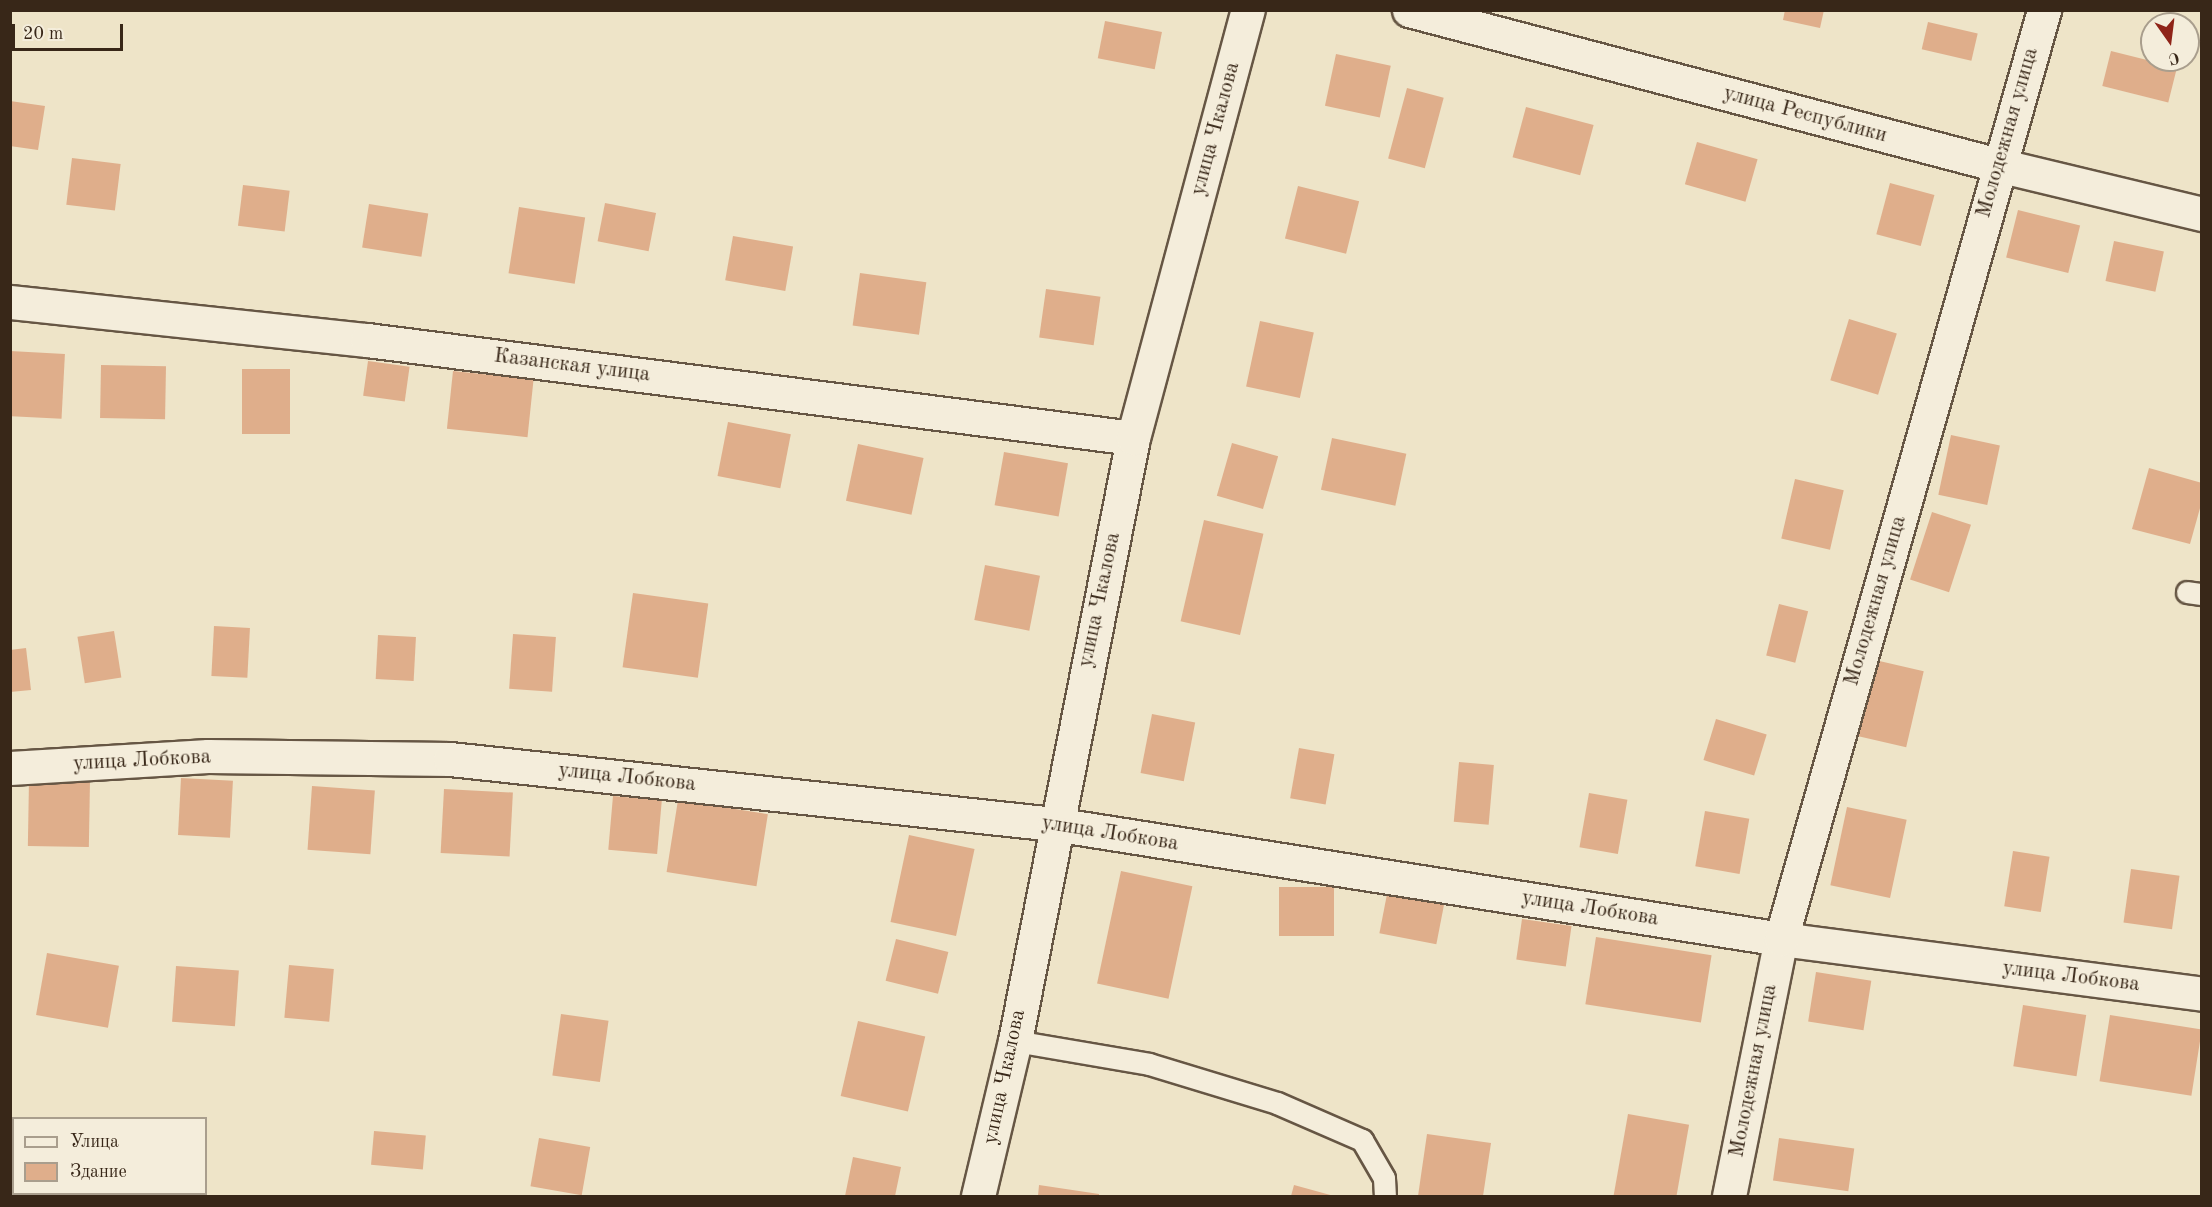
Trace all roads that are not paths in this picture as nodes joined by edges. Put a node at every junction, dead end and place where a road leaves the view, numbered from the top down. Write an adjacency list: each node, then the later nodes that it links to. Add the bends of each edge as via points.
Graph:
1 (1248, 10): 7 (street, улица Чкалова)
2 (1409, 10): 4 (street, улица Республики)
3 (2044, 10): 4 (street, Молодежная улица)
4 (1998, 165): 5 (street, улица Республики); 10 (street, Молодежная улица)
5 (2202, 214)
6 (10, 302): 7 (street, Казанская улица, via 367,340)
7 (1133, 438): 9 (street, улица Чкалова)
8 (10, 768): 9 (street, улица Лобкова, via 208,756 450,759)
9 (1054, 824): 10 (street, улица Лобкова); 12 (street, улица Чкалова)
10 (1781, 939): 11 (street, улица Лобкова); 15 (street, Молодежная улица)
11 (2202, 994)
12 (1015, 1041): 13 (street, улица Чкалова); 14 (lane, via 1149,1064 1277,1103 1362,1140 1384,1178)
13 (978, 1197)
14 (1385, 1197)
15 (1729, 1197)

